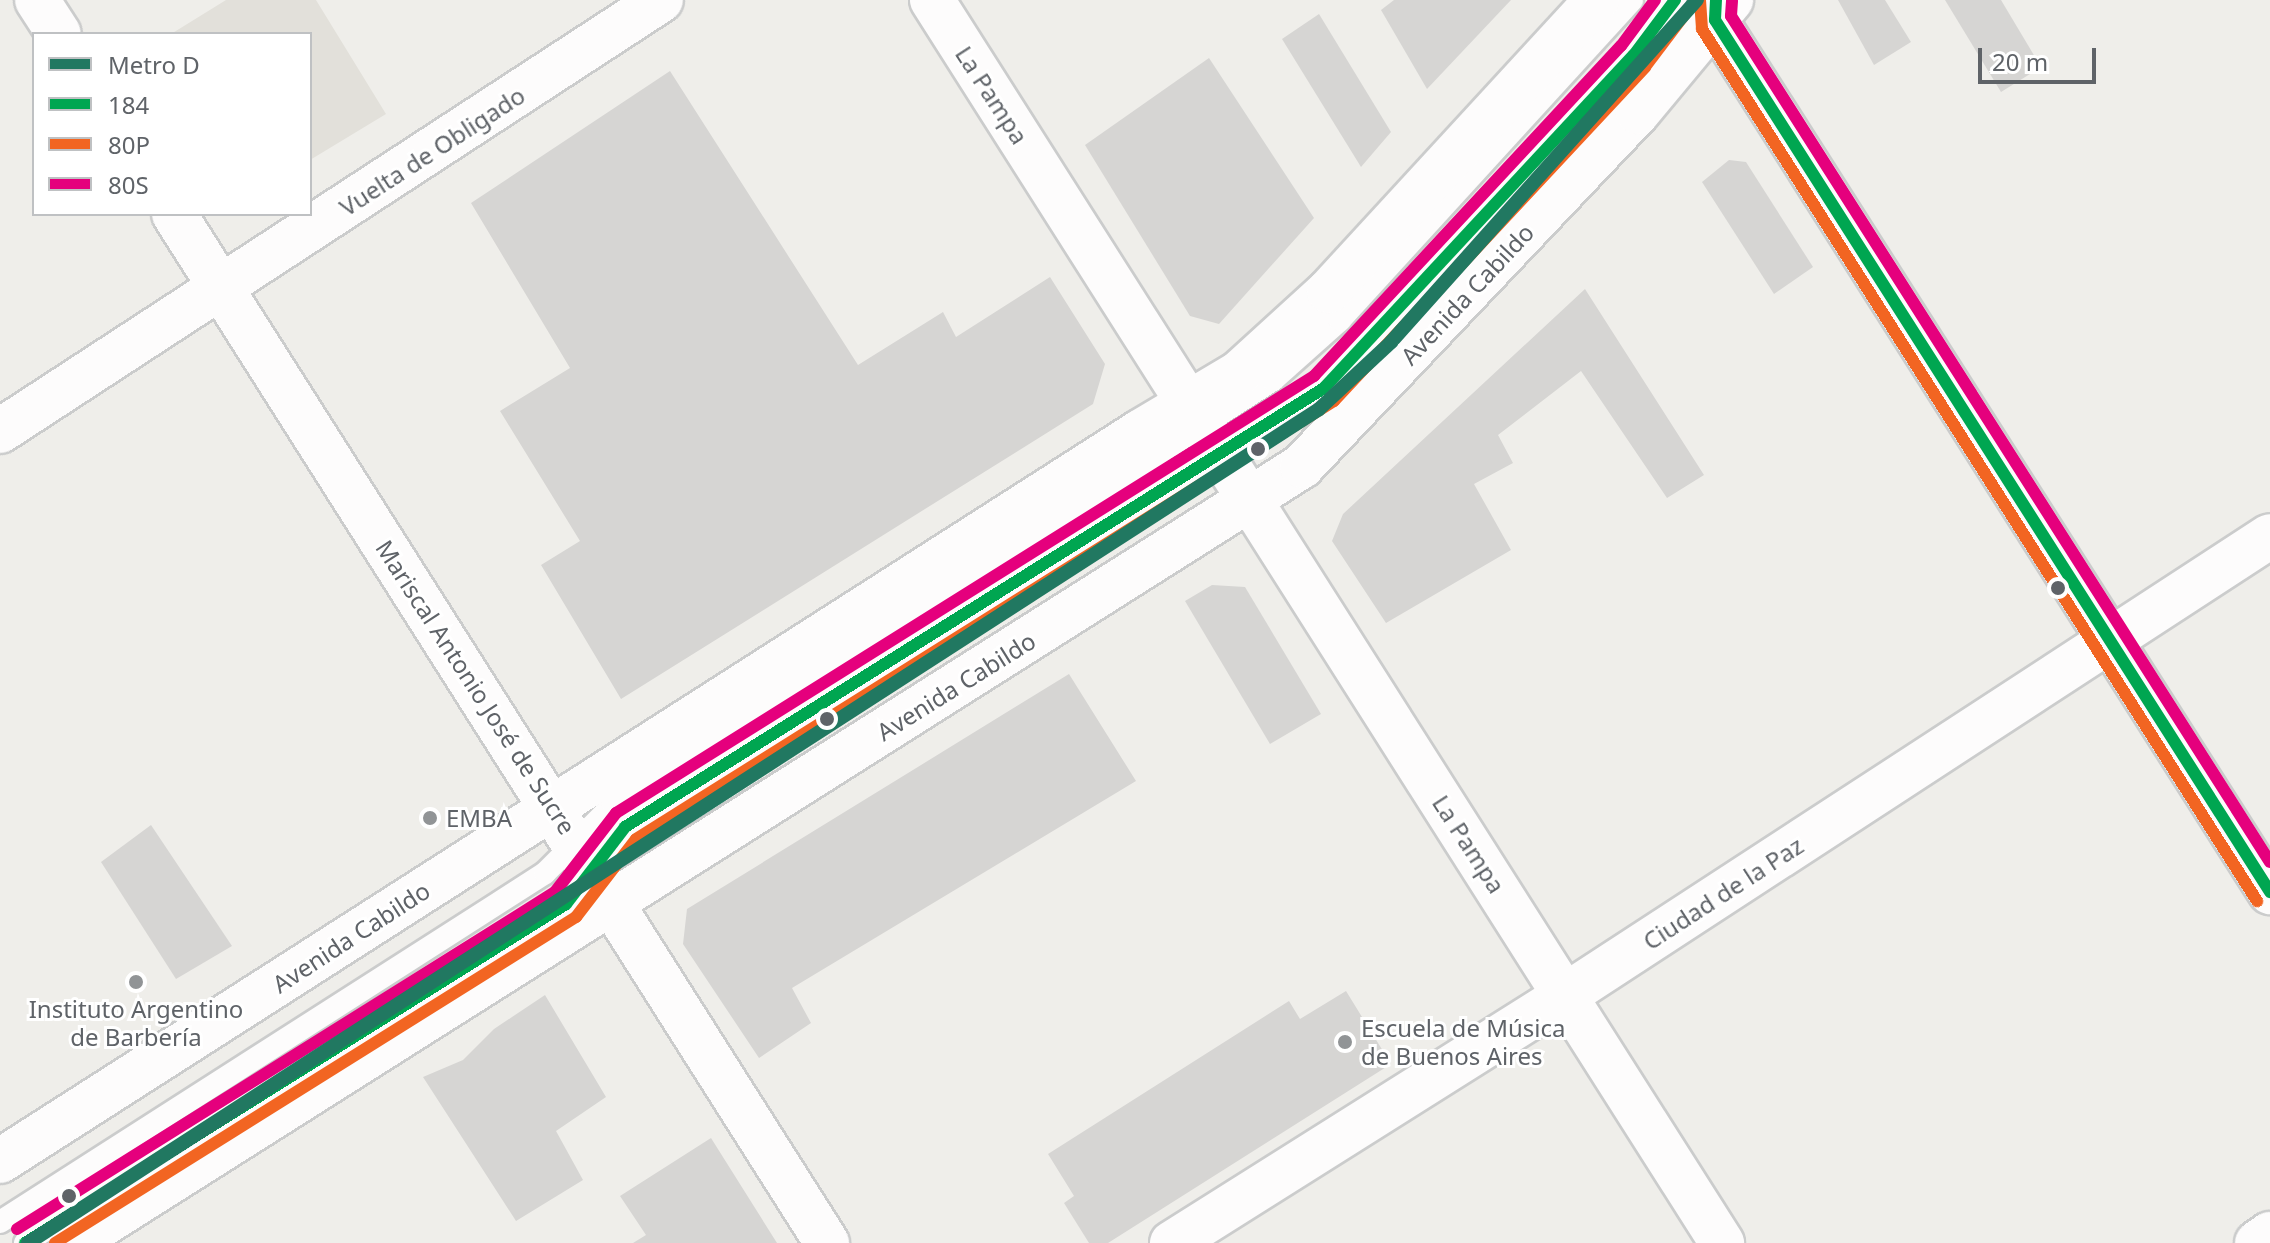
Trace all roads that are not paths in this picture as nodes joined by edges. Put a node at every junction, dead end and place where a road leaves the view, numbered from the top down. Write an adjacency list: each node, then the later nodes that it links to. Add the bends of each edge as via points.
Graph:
1 (37, 0): 8 (street)
2 (661, 0): 10 (street, Vuelta de Obligado)
3 (932, 0): 11 (street, La Pampa)
4 (1597, 0): 11 (street, Avenida Cabildo, via 1287,333 1239,373)
5 (1632, 0): 11 (lane, via 1340,320 1303,356)
6 (1675, 0): 11 (lane, via 1633,56 1348,365 1273,424)
7 (1721, 7): 13 (street, Avenida Cabildo, via 1638,112 1339,431 1302,466); 15 (street)
8 (58, 32)
9 (175, 216): 10 (street, Mariscal Antonio José de Sucre)
10 (222, 289): 12 (street, Vuelta de Obligado); 16 (street, Mariscal Antonio José de Sucre)
11 (1205, 428): 13 (street, La Pampa); 16 (street, Avenida Cabildo); 17 (lane); 17 (lane, via 613,805)
12 (0, 431)
13 (1250, 499): 19 (street, Avenida Cabildo); 20 (street, La Pampa)
14 (2270, 536): 15 (street, Ciudad de la Paz)
15 (2109, 639): 18 (street); 20 (street, Ciudad de la Paz)
16 (552, 807): 17 (street, Mariscal Antonio José de Sucre); 21 (street, Avenida Cabildo)
17 (583, 855): 19 (street, Mariscal Antonio José de Sucre); 22 (lane, via 532,881); 24 (lane, via 566,904)
18 (2270, 892)
19 (612, 905): 25 (street, Avenida Cabildo); 26 (street, Mariscal Antonio José de Sucre)
20 (1566, 995): 27 (street, Ciudad de la Paz); 28 (street, La Pampa)
21 (0, 1161)
22 (0, 1222)
23 (2270, 1234): 29 (street)
24 (25, 1243)
25 (73, 1243)
26 (827, 1243)
27 (1172, 1243)
28 (1722, 1243)
29 (2257, 1243)

